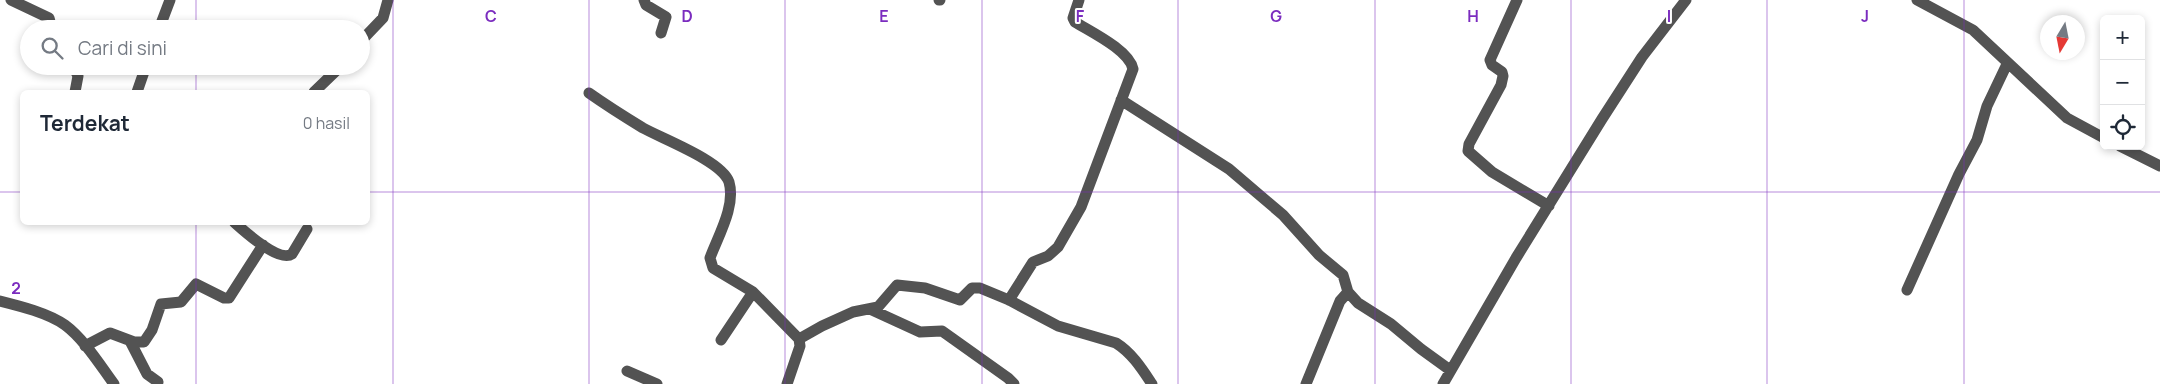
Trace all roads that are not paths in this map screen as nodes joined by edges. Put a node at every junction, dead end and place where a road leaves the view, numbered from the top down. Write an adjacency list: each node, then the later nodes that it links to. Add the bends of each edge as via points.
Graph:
1 (11, 0): 9 (street)
2 (170, 0): 10 (street)
3 (388, 0): 11 (street, via 383,18)
4 (644, 0): 12 (street, via 646,5 666,17)
5 (1079, 0): 21 (street, via 1073,18 1075,22 1116,47 1132,64 1132,74)
6 (1517, 0): 25 (street, via 1490,60 1502,72 1501,85 1468,151 1492,172)
7 (1686, 0): 25 (street, via 1642,57)
8 (1917, 0): 13 (street, via 1974,30)
9 (50, 20)
10 (162, 20)
11 (370, 32)
12 (661, 33)
13 (2007, 64): 22 (street, via 2072,122); 29 (street, via 1987,106 1978,140 1959,174)
14 (78, 75): 17 (street)
15 (143, 75): 18 (street)
16 (332, 75): 19 (street)
17 (75, 90)
18 (138, 90)
19 (316, 90)
20 (589, 93): 30 (street, via 645,129 723,171 728,181 730,206 710,264)
21 (1121, 100): 31 (street, via 1209,155 1248,185 1343,275); 33 (street, via 1081,207 1058,247 1048,256 1033,262)
22 (2100, 136)
23 (2128, 150): 24 (street)
24 (2160, 166)
25 (1549, 206): 39 (street)
26 (238, 225): 28 (street)
27 (306, 229): 28 (street, via 288,257)
28 (262, 245): 37 (street, via 230,298 196,284 181,302 161,304 144,342)
29 (1907, 290)
30 (753, 292): 35 (street); 36 (street)
31 (1348, 292): 39 (street); 47 (street, via 1340,301)
32 (0, 300): 38 (street, via 64,324)
33 (1009, 300): 34 (street, via 980,288 972,288 960,300 925,288 900,284); 46 (street, via 1058,326 1124,348)
34 (872, 310): 35 (street, via 853,312); 45 (street, via 915,330 942,331)
35 (800, 339): 44 (street)
36 (721, 340)
37 (130, 341): 38 (street, via 110,333); 41 (street, via 147,374)
38 (85, 346): 42 (street)
39 (1450, 370): 48 (street)
40 (626, 371): 43 (street)
41 (158, 382)
42 (114, 384)
43 (657, 384)
44 (787, 384)
45 (1014, 384)
46 (1152, 384)
47 (1306, 384)
48 (1443, 384)

